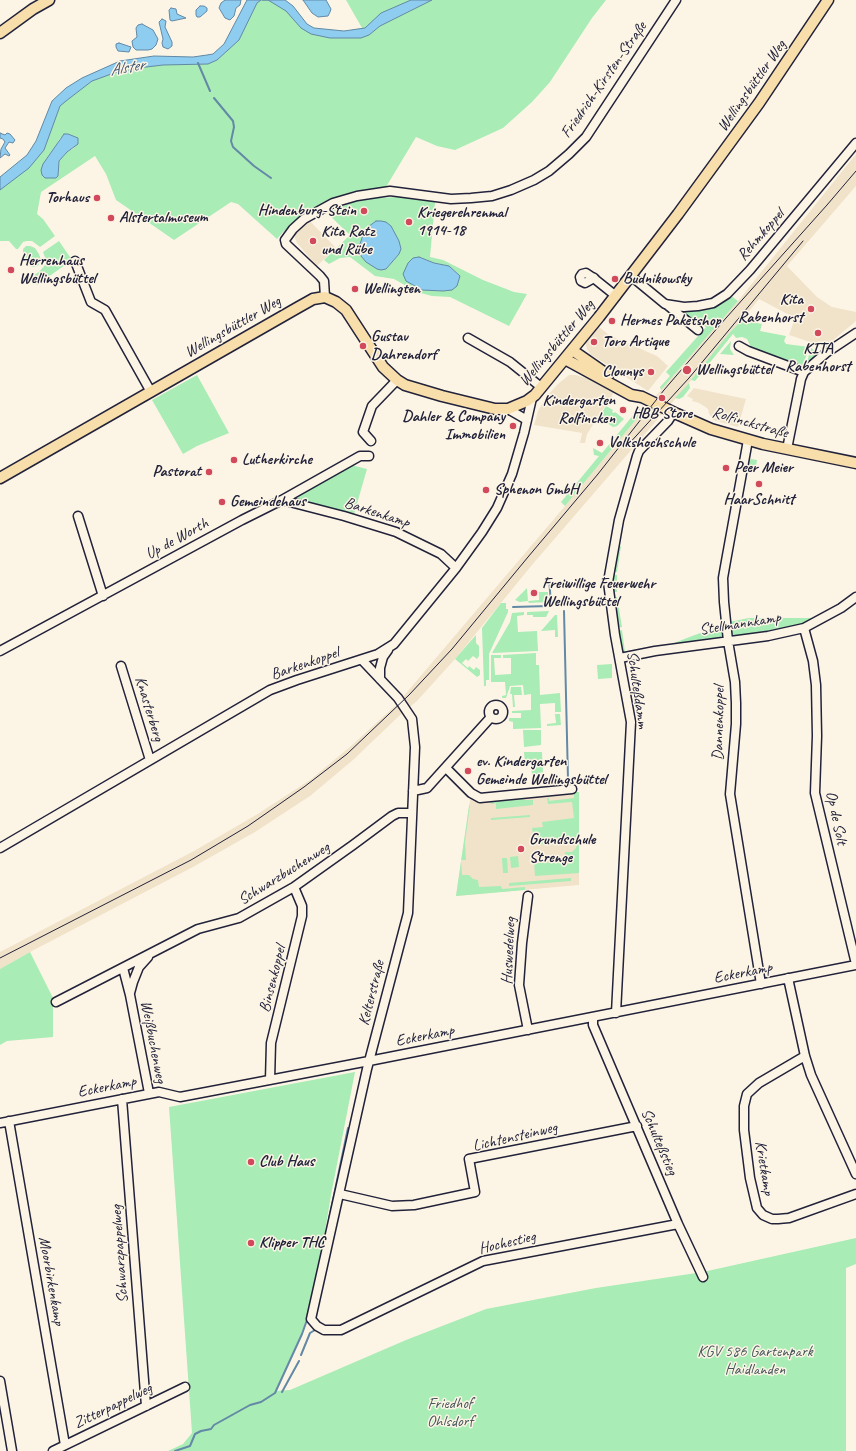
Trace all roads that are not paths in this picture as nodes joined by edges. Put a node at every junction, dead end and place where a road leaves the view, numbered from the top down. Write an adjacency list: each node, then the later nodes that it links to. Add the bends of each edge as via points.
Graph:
1 (49, 0): 4 (main road)
2 (676, 0): 10 (street, Friedrich-Kirsten-Straße, via 586,137 549,171 534,180 492,196 473,198 451,199 400,192 378,192 333,203 304,219 285,240 286,244 320,276 324,282)
3 (828, 0): 7 (main road, Wellingsbüttler Weg, via 733,141)
4 (0, 33)
5 (856, 143): 11 (street, Rehmkoppel, via 727,294 713,303 698,306)
6 (75, 261): 21 (street, via 91,302 105,310)
7 (631, 276): 9 (main road, Wellingsbüttler Weg); 11 (street)
8 (594, 278): 9 (street)
9 (616, 296): 16 (main road, Wellingsbüttler Weg)
10 (325, 297): 19 (main road, Wellingsbüttler Weg, via 346,310 383,368); 21 (main road, Wellingsbüttler Weg, via 313,299)
11 (666, 304): 12 (street)
12 (698, 330)
13 (856, 333): 18 (street)
14 (468, 338): 20 (street, via 510,362)
15 (739, 346): 18 (street)
16 (572, 350): 17 (main road, Wellingsbüttler Weg); 22 (main road, Rolfinckstraße)
17 (565, 359): 20 (main road, Wellingsbüttler Weg); 22 (main road, Rolfinckstraße, via 632,395)
18 (804, 372): 29 (street)
19 (398, 380): 24 (main road, Wellingsbüttler Weg, via 414,388 472,404); 28 (street, via 372,406 363,432)
20 (542, 387): 23 (main road, Wellingsbüttler Weg)
21 (151, 392): 32 (main road, Wellingsbüttler Weg)
22 (642, 397): 25 (main road, Rolfinckstraße)
23 (532, 398): 24 (main road, Wellingsbüttler Weg); 26 (street, Barkenkoppel)
24 (508, 409): 26 (street)
25 (673, 412): 27 (main road, Rolfinckstraße, via 712,429); 42 (street, Schulteßdamm, via 639,451 619,520 608,582)
26 (527, 420): 35 (street, Barkenkoppel, via 512,474 497,508)
27 (748, 440): 29 (main road, Rolfinckstraße); 39 (street, Dannenkoppel, via 723,578)
28 (371, 441)
29 (787, 449): 31 (main road, Rolfinckstraße)
30 (369, 456): 33 (street, Up de Worth, via 360,456)
31 (856, 463)
32 (0, 478)
33 (282, 500): 35 (street, Barkenkamp, via 396,532 441,554); 36 (street, Up de Worth)
34 (78, 516): 36 (street)
35 (456, 568): 40 (street, Barkenkoppel)
36 (102, 596): 41 (street, Up de Worth)
37 (856, 598): 38 (street, Stellmannkamp)
38 (804, 628): 39 (street, Stellmannkamp); 56 (street, Op de Solt, via 813,661 816,685 814,793)
39 (728, 641): 42 (street, Stellmannkamp); 59 (street, Dannenkoppel, via 736,703 730,794)
40 (394, 644): 43 (street, Barkenkoppel); 45 (street, via 383,657)
41 (0, 651)
42 (620, 658): 62 (street, Schulteßdamm, via 631,722)
43 (362, 660): 45 (street, Kelterstraße); 47 (street, Barkenkoppel, via 270,690)
44 (121, 666): 47 (street, Knasterberg)
45 (380, 679): 50 (street, Kelterstraße, via 398,698 412,719 415,747)
46 (491, 717): 48 (street)
47 (150, 760): 52 (street, Barkenkoppel)
48 (446, 768): 49 (street, via 471,793 480,798); 50 (street, via 427,788)
49 (572, 789)
50 (413, 791): 51 (street, Kelterstraße)
51 (412, 812): 53 (street, Schwarzbuchenweg, via 392,816); 66 (street, Kelterstraße, via 408,913)
52 (0, 848)
53 (294, 887): 55 (street, Schwarzbuchenweg, via 239,918 198,929); 67 (street, Binsenkoppel, via 302,906 302,916 271,1043)
54 (528, 896): 64 (street, Huswedelweg, via 519,985)
55 (153, 952): 57 (street, Schwarzbuchenweg); 60 (street, Weißbuchenweg, via 139,967)
56 (856, 964): 58 (street, Eckerkamp)
57 (123, 968): 60 (street, Weißbuchenweg); 61 (street, Schwarzbuchenweg)
58 (788, 978): 59 (street, Eckerkamp); 65 (street)
59 (761, 984): 62 (street, Eckerkamp)
60 (130, 995): 68 (street, Weißbuchenweg)
61 (56, 1002)
62 (616, 1013): 63 (street, Eckerkamp)
63 (593, 1017): 64 (street, Eckerkamp); 72 (street, Schulteßstieg, via 593,1025)
64 (528, 1030): 66 (street, Eckerkamp)
65 (805, 1056): 73 (street, via 811,1075); 75 (street, Krietkamp, via 759,1083 748,1094 744,1106 746,1154 757,1208 763,1215 778,1220)
66 (369, 1061): 67 (street, Eckerkamp); 74 (street, Kelterstraße)
67 (270, 1080): 68 (street, Eckerkamp, via 180,1097 159,1092)
68 (149, 1093): 69 (street, Eckerkamp)
69 (122, 1099): 70 (street, Eckerkamp); 81 (street, Schwarzpappelweg)
70 (9, 1121): 71 (street, Eckerkamp); 82 (street, Moorbirkenkamp)
71 (0, 1123)
72 (637, 1126): 74 (street, Lichtensteinweg, via 469,1159 475,1192 414,1205 392,1206); 76 (street, Schulteßstieg)
73 (856, 1174)
74 (340, 1194): 78 (street, Kelterstraße)
75 (856, 1194)
76 (678, 1224): 77 (street, Schulteßstieg); 78 (street, Hochestieg, via 483,1261 341,1330 324,1330)
77 (703, 1277)
78 (311, 1319)
79 (0, 1381): 83 (street)
80 (185, 1387): 81 (street, Zitterpappelweg)
81 (146, 1406): 82 (street, Zitterpappelweg)
82 (64, 1445): 84 (street, Zitterpappelweg)
83 (12, 1451)
84 (53, 1451)

